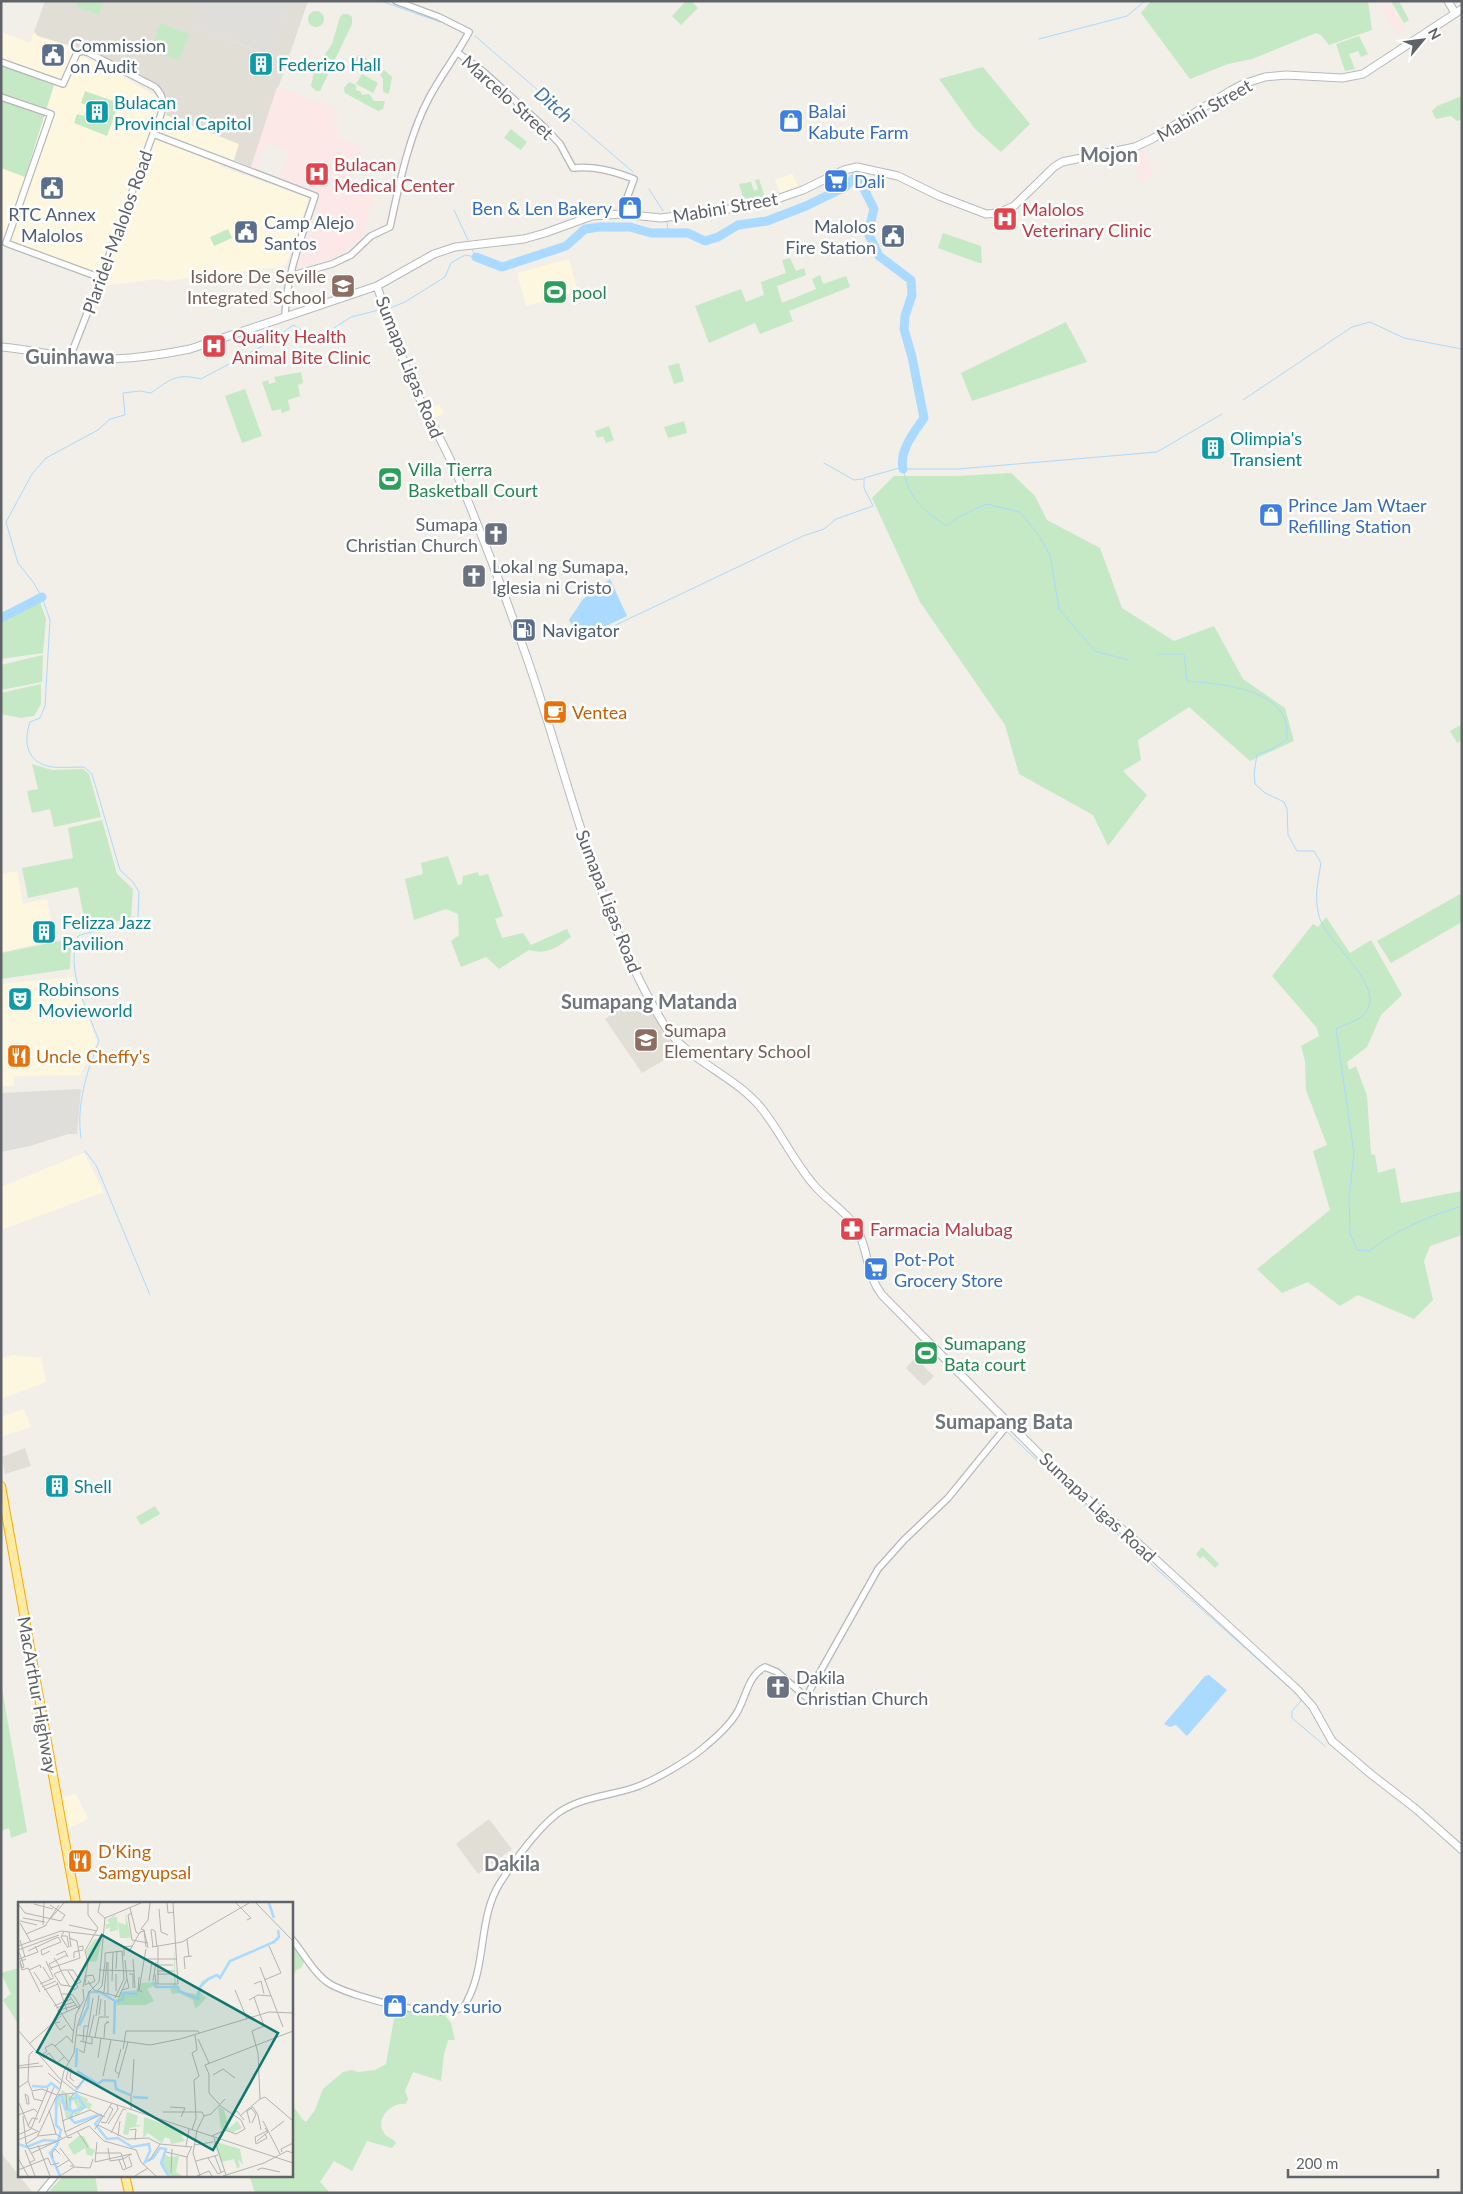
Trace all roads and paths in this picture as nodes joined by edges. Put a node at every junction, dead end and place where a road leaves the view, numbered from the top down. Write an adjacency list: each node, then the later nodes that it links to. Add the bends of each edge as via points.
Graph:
1 (396, 1): 4 (street, via 438,16 469,32)
2 (1448, 1): 3 (main road)
3 (1458, 11): 8 (main road, Mabini Street, via 1363,74 1342,78 1265,77 1230,91 1152,140 1135,147 1062,162 1014,206 999,213 986,214 898,176 857,167 803,190 744,207 661,218)
4 (458, 53): 8 (street, Marcelo Street, via 544,127 560,144 572,168 606,169 634,179); 9 (street, via 428,99 416,128 390,227 371,236 351,255)
5 (1, 62): 7 (street, via 63,84 74,57 83,51 160,92 164,102)
6 (1, 97): 10 (street, via 51,114 6,243)
7 (153, 134): 9 (street, Plaridel-Malolos Road, via 315,196); 10 (street, Plaridel-Malolos Road)
8 (621, 214): 11 (main road, Mabini Street, via 592,216 524,239 455,247 434,254)
9 (290, 276): 12 (street, Plaridel-Malolos Road)
10 (102, 278): 14 (street, Plaridel-Malolos Road)
11 (377, 286): 12 (main road, Mabini Street); 15 (main road, Sumapa Ligas Road, via 414,385 456,471 480,531 528,662 613,919 655,1009 674,1039 753,1099 808,1178 857,1228 871,1277 882,1295)
12 (285, 317): 14 (main road, Mabini Street, via 190,349 160,355 104,359)
13 (1, 347): 14 (main road, Mabini Street)
14 (70, 357)
15 (1010, 1422): 17 (main road, Sumapa Ligas Road, via 1084,1496 1292,1684 1313,1706 1332,1741); 19 (street, via 948,1498 878,1569 806,1697 777,1672 765,1667 754,1675 735,1716 701,1750 634,1788 595,1796 563,1810 524,1848 495,1894 485,1925 479,1971 465,2006 454,2011 428,2012 371,1999 331,1984)
16 (1, 1486): 18 (highway, MacArthur Highway)
17 (1462, 1850)
18 (76, 1902)
19 (292, 1939)
20 (55, 2176): 22 (street)
21 (126, 2176): 23 (highway)
22 (41, 2193)
23 (129, 2193)

